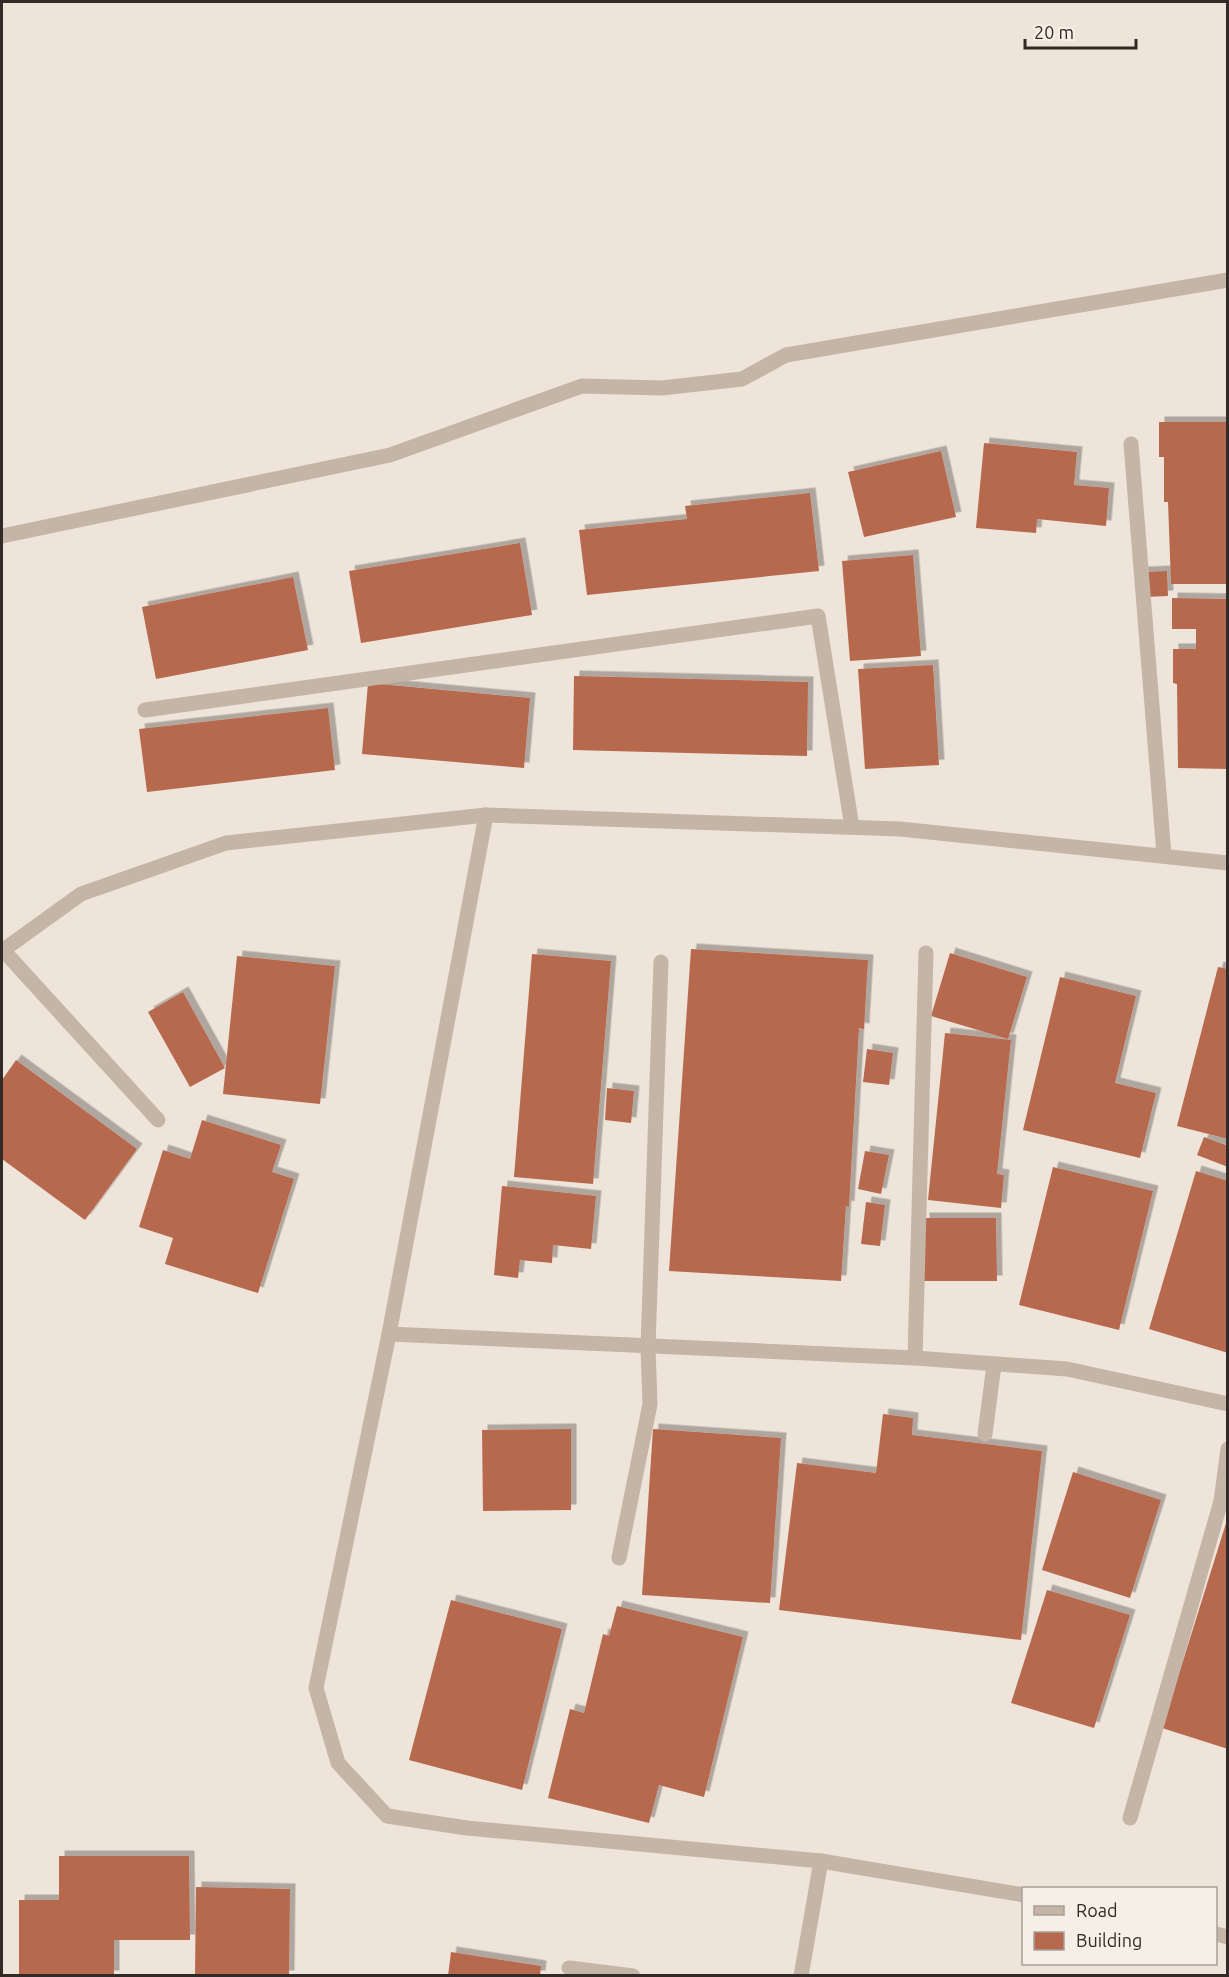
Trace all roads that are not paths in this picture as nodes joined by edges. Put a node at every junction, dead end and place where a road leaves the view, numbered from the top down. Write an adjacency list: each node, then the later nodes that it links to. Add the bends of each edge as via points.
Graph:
1 (1227, 280): 3 (street, via 786,355 742,379 662,388 582,387 390,455)
2 (1131, 444): 7 (street)
3 (2, 536)
4 (145, 710): 6 (street, via 818,616)
5 (486, 815): 6 (street); 9 (street, via 226,843 81,894); 13 (street)
6 (852, 827): 7 (street)
7 (1164, 855): 8 (street)
8 (1227, 863)
9 (2, 950): 12 (street)
10 (926, 953): 15 (street)
11 (661, 962): 14 (street)
12 (158, 1120)
13 (389, 1334): 14 (street); 22 (street, via 316,1688 338,1763 387,1816 467,1828)
14 (648, 1348): 15 (street); 20 (street, via 650,1404)
15 (915, 1358): 16 (street)
16 (994, 1365): 17 (street, via 1067,1369); 18 (street)
17 (1227, 1404)
18 (985, 1434)
19 (1227, 1449): 21 (street, via 1221,1501)
20 (619, 1558)
21 (1130, 1818)
22 (821, 1861): 23 (street); 26 (street)
23 (1022, 1895)
24 (569, 1968): 25 (street)
25 (633, 1976)
26 (801, 1976)

